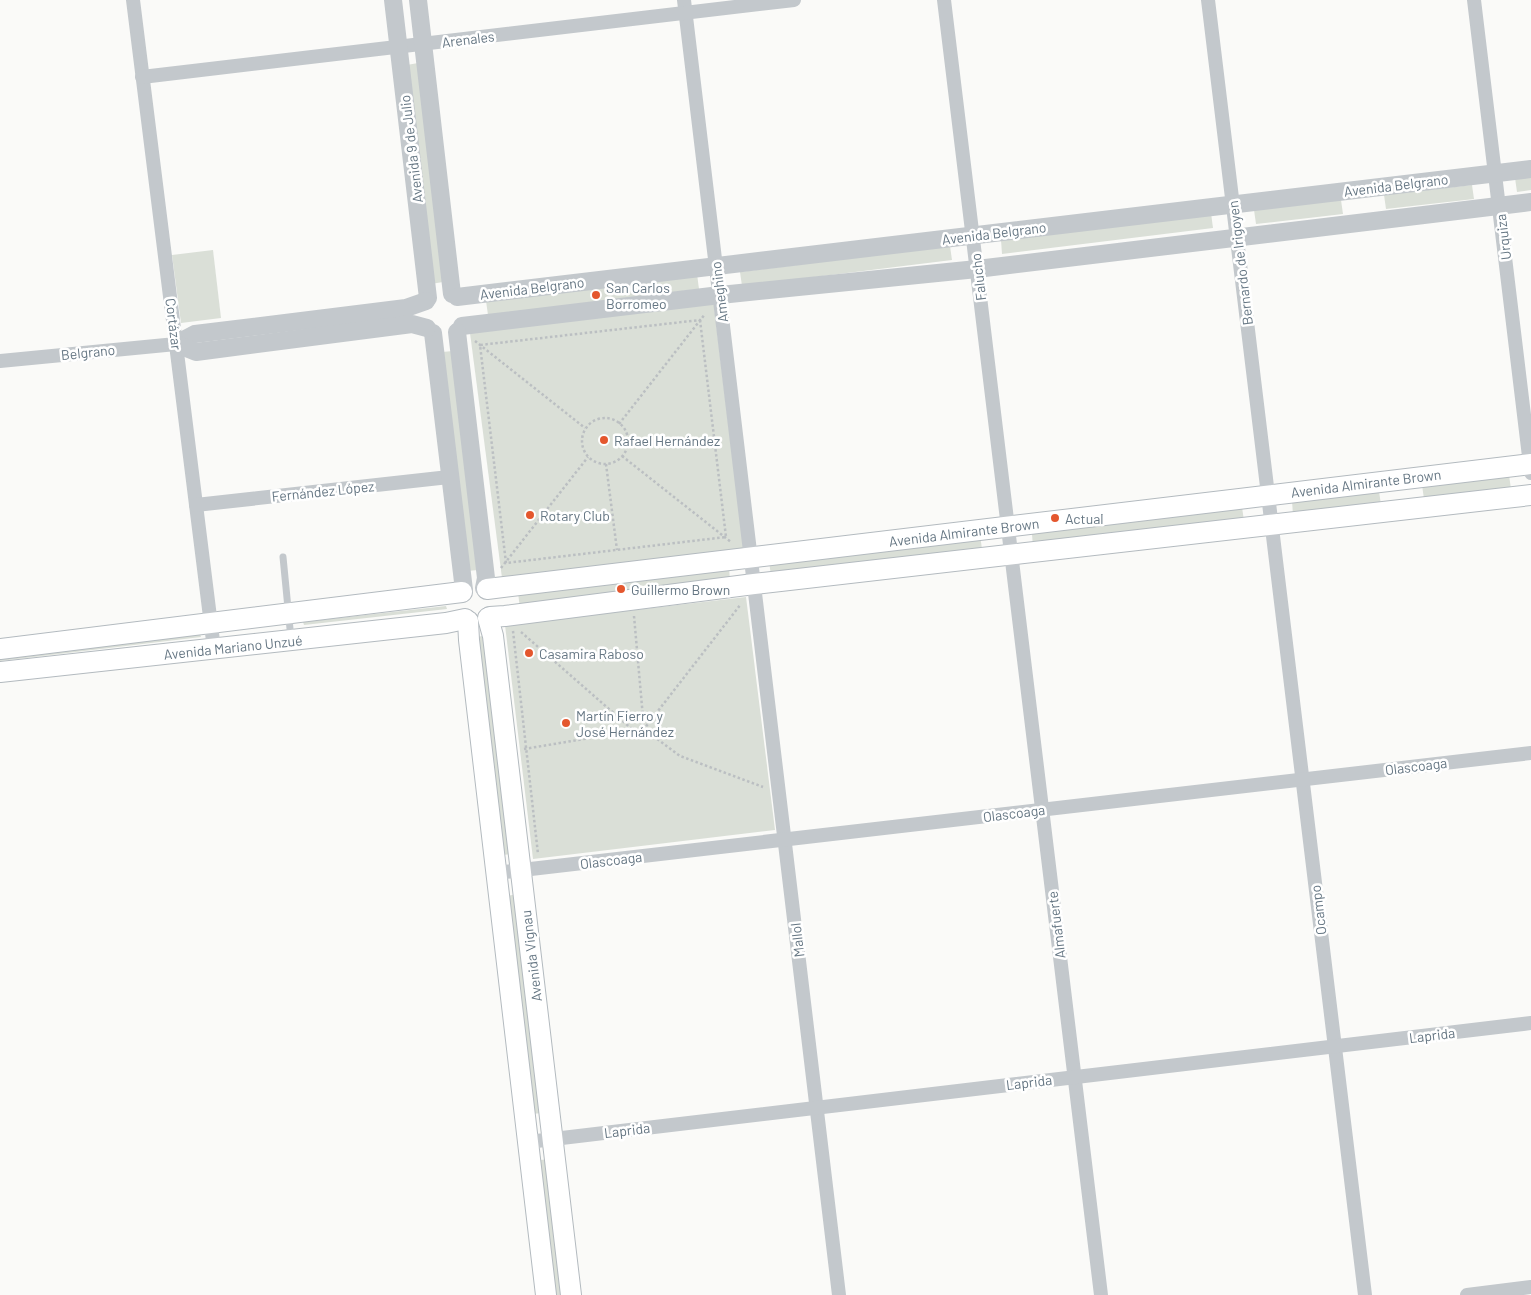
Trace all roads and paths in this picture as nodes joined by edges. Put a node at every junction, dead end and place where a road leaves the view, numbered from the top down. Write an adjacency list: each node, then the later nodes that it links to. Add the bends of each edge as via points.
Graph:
1 (133, 0): 11 (street, Cortázar)
2 (393, 0): 10 (street, Avenida 9 de Julio)
3 (418, 0): 9 (street, Avenida 9 de Julio)
4 (794, 0): 8 (street, Arenales)
5 (944, 0): 17 (street, Falucho)
6 (1208, 0): 15 (street, Bernardo de Irigoyen)
7 (1474, 0): 13 (street, Urquiza)
8 (685, 6): 9 (street, Arenales); 19 (street, Ameghino)
9 (423, 45): 10 (street, Arenales); 22 (street, Avenida 9 de Julio)
10 (399, 47): 11 (street, Arenales); 23 (street, Avenida 9 de Julio)
11 (142, 77): 28 (street, Cortázar)
12 (1531, 168): 13 (street, Avenida Belgrano)
13 (1495, 173): 15 (street, Avenida Belgrano); 16 (street, Urquiza)
14 (1531, 202): 16 (street)
15 (1233, 204): 17 (street, Avenida Belgrano); 18 (street, Bernardo de Irigoyen)
16 (1499, 205): 18 (street); 36 (street, Urquiza)
17 (973, 235): 19 (street, Avenida Belgrano); 20 (street, Falucho)
18 (1237, 237): 20 (street); 38 (street, Bernardo de Irigoyen)
19 (716, 266): 21 (street, Ameghino); 22 (street, Avenida Belgrano)
20 (976, 269): 21 (street); 42 (street, Falucho)
21 (720, 294): 24 (path); 26 (street); 47 (street, Ameghino)
22 (455, 295): 23 (street, via 442,292); 26 (street, via 466,313)
23 (427, 300): 25 (street, via 406,308); 27 (street, via 422,317)
24 (700, 320): 29 (path); 31 (path); 43 (path)
25 (306, 329): 27 (street, via 412,324); 28 (street, via 195,334)
26 (460, 329): 27 (street, via 446,336); 29 (path); 50 (street)
27 (430, 331): 37 (street)
28 (176, 344): 30 (street, Belgrano); 40 (street, Cortázar)
29 (480, 345): 32 (path); 48 (path)
30 (0, 361)
31 (620, 424): 32 (path, via 605,418 591,422); 33 (path, via 628,443)
32 (585, 428): 34 (path, via 582,443)
33 (622, 456): 35 (path); 43 (path)
34 (588, 457): 35 (path); 48 (path)
35 (606, 464): 44 (path)
36 (1531, 467): 38 (main road, Avenida Almirante Brown)
37 (449, 477): 40 (street, Fernández López); 51 (street)
38 (1268, 495): 41 (street, Bernardo de Irigoyen); 42 (main road, Avenida Almirante Brown)
39 (1531, 495): 41 (main road, Avenida Almirante Brown)
40 (196, 505): 56 (street, Cortázar)
41 (1272, 526): 45 (main road, Avenida Almirante Brown); 65 (street, Ocampo)
42 (1008, 527): 45 (street, Falucho); 47 (main road, Avenida Almirante Brown)
43 (726, 538): 44 (path); 47 (path)
44 (616, 550): 48 (path)
45 (1012, 555): 49 (main road, Avenida Almirante Brown); 67 (street, Almafuerte)
46 (283, 557): 53 (lane)
47 (751, 558): 49 (street, Ameghino); 50 (main road, Avenida Almirante Brown)
48 (506, 563): 50 (path)
49 (754, 584): 52 (main road, Avenida Almirante Brown); 61 (path); 66 (street, Mallol)
50 (485, 589): 51 (main road, via 475,586); 54 (main road, via 491,594)
51 (463, 591): 53 (main road, Avenida Mariano Unzué); 55 (main road, via 457,606)
52 (632, 600): 54 (main road, Avenida Almirante Brown); 61 (path)
53 (288, 613): 56 (main road, Avenida Mariano Unzué); 57 (lane)
54 (499, 619): 55 (main road, via 480,623); 62 (path); 63 (path); 63 (main road, Avenida Vignau, via 493,636)
55 (466, 620): 57 (main road, Avenida Mariano Unzué); 70 (main road, Avenida Vignau)
56 (211, 622): 58 (main road, Avenida Mariano Unzué); 59 (street, Cortázar)
57 (291, 640): 59 (main road, Avenida Mariano Unzué)
58 (0, 649)
59 (214, 649): 60 (main road, Avenida Mariano Unzué)
60 (0, 672)
61 (644, 728): 62 (path); 66 (path, via 680,756)
62 (633, 730): 63 (path)
63 (516, 751): 69 (main road, Avenida Vignau); 69 (path)
64 (1531, 753): 65 (street, Olascoaga)
65 (1302, 779): 67 (street, Olascoaga); 72 (street, Ocampo)
66 (779, 793): 68 (street, Mallol)
67 (1042, 810): 68 (street, Olascoaga); 73 (street, Almafuerte)
68 (785, 840): 69 (street, Olascoaga); 74 (street, Mallol)
69 (530, 869): 70 (street, Olascoaga); 75 (main road, Avenida Vignau)
70 (496, 873): 76 (main road, Avenida Vignau)
71 (1531, 1023): 72 (street, Laprida)
72 (1335, 1046): 73 (street, Laprida); 82 (street, Ocampo)
73 (1075, 1077): 74 (street, Laprida); 81 (street, Almafuerte)
74 (817, 1108): 75 (street, Laprida); 80 (street, Mallol)
75 (552, 1139): 76 (street, Laprida); 79 (main road, Avenida Vignau)
76 (528, 1142): 78 (main road, Avenida Vignau)
77 (1531, 1288): 83 (street)
78 (546, 1295)
79 (571, 1295)
80 (839, 1295)
81 (1101, 1295)
82 (1365, 1295)
83 (1468, 1295)

